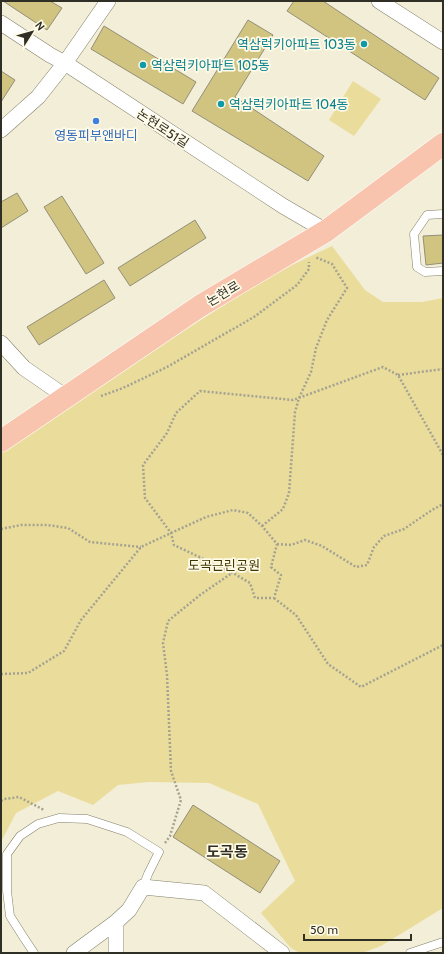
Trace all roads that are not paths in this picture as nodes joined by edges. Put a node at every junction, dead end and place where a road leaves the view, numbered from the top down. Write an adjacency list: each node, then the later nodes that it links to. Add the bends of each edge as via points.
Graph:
1 (108, 1): 5 (street)
2 (379, 1): 4 (street)
3 (1, 23): 5 (street, 논현로51길)
4 (443, 42)
5 (65, 63): 6 (street, via 38,97); 9 (street, 논현로51길, via 283,206)
6 (2, 128)
7 (443, 144): 9 (main road, 논현로)
8 (443, 214): 10 (lane, via 427,215 414,234 417,267 425,272)
9 (326, 231): 12 (main road, 논현로, via 200,306)
10 (443, 271)
11 (1, 343): 12 (street, via 24,368)
12 (66, 397): 13 (main road, 논현로)
13 (1, 441)
14 (143, 888): 15 (street, via 129,910); 17 (lane, via 159,852 127,832 87,819 59,818 38,824 20,836 7,854 10,916); 20 (street, via 204,893)
15 (116, 922): 18 (street); 19 (street)
16 (443, 942): 21 (lane)
17 (34, 953)
18 (74, 953)
19 (116, 953)
20 (282, 953)
21 (410, 953)

